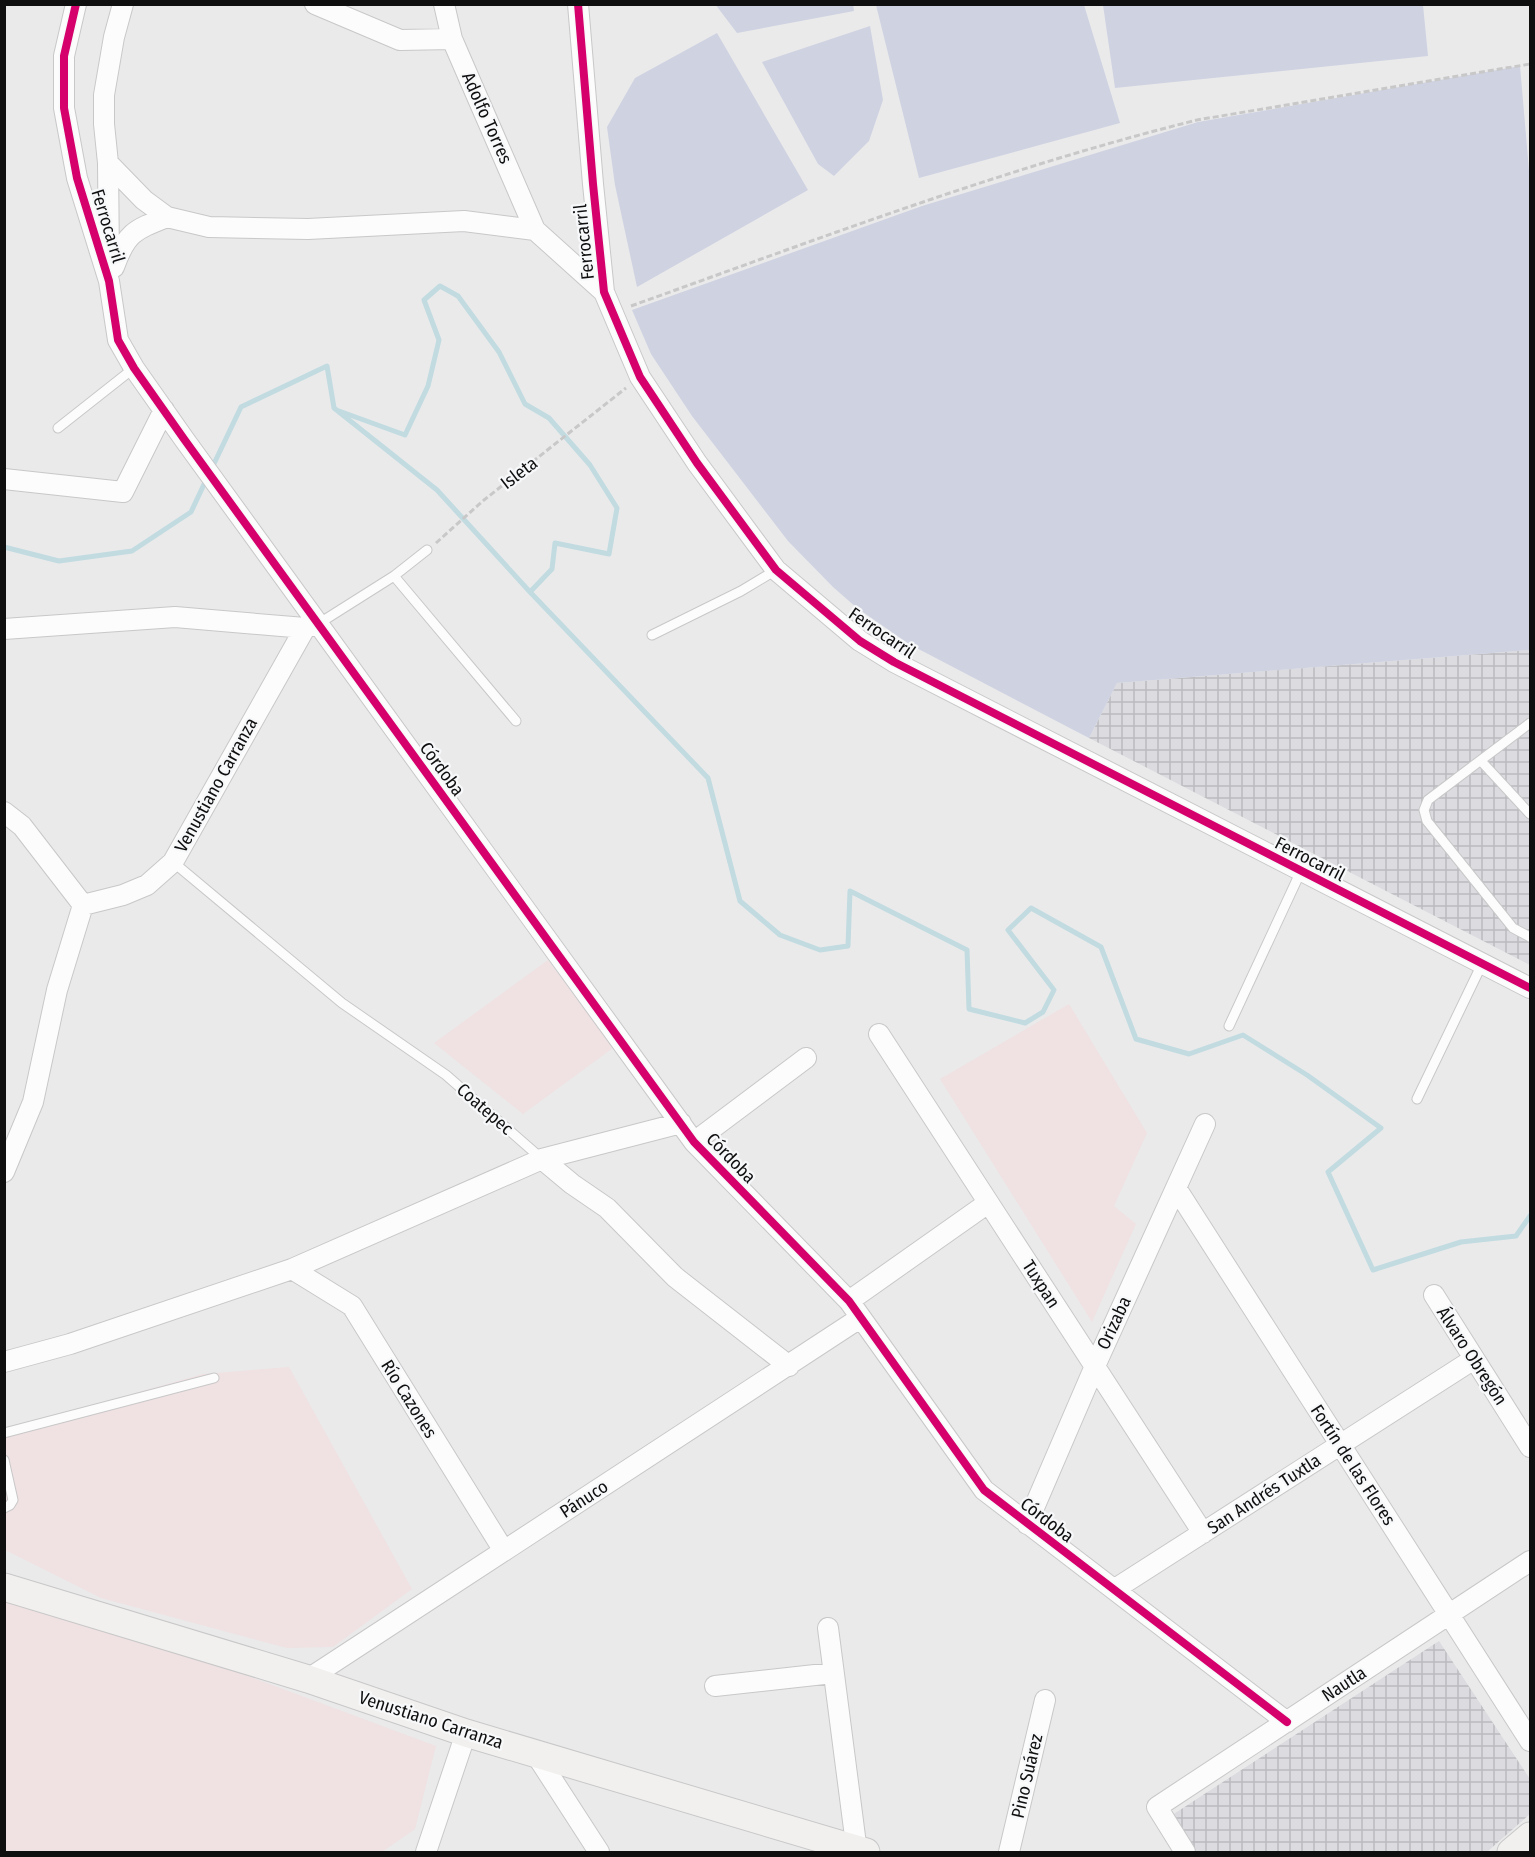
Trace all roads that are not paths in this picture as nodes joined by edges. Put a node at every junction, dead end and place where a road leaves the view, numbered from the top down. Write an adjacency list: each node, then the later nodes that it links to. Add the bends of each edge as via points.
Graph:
1 (76, 4): 10 (street, Ferrocarril, via 64,56 64,108 77,178)
2 (123, 4): 7 (street, Ferrocarril, via 104,95)
3 (315, 4): 6 (street, via 400,40)
4 (444, 4): 6 (street, Adolfo Torres)
5 (578, 4): 11 (street, Ferrocarril)
6 (452, 39): 9 (street, Adolfo Torres)
7 (108, 163): 8 (street, Ferrocarril, via 137,194); 10 (street, Ferrocarril)
8 (167, 217): 9 (street, Ferrocarril, via 209,228 308,229 464,221); 10 (street, Ferrocarril, via 137,229 121,246)
9 (535, 230): 11 (street, Ferrocarril)
10 (109, 281): 12 (street, Ferrocarril, via 118,339)
11 (604, 292): 18 (street, Ferrocarril, via 640,377)
12 (134, 368): 13 (street, Ferrocarril); 14 (lane)
13 (164, 410): 15 (street, via 123,492); 16 (street, Ferrocarril)
14 (58, 428)
15 (4, 479)
16 (246, 525): 20 (street, Córdoba)
17 (428, 550): 19 (lane)
18 (776, 570): 22 (lane); 29 (street, Ferrocarril, via 860,641 894,662)
19 (394, 576): 20 (lane); 23 (lane)
20 (311, 626): 21 (street, via 175,617); 28 (street, Venustiano Carranza); 38 (street, Córdoba)
21 (4, 629)
22 (652, 635)
23 (516, 721)
24 (1530, 723): 25 (lane)
25 (1481, 761): 27 (lane); 31 (lane, via 1428,800 1424,810 1427,821 1513,928)
26 (4, 812): 30 (street, via 22,826)
27 (1530, 814)
28 (173, 862): 30 (street, Venustiano Carranza, via 147,885); 41 (lane, Coatepec, via 342,1003 446,1074)
29 (1301, 871): 32 (street, Ferrocarril); 34 (lane)
30 (83, 905): 42 (street, via 57,990 33,1102)
31 (1530, 937)
32 (1482, 964): 33 (street, Ferrocarril); 37 (lane)
33 (1530, 988)
34 (1229, 1026)
35 (879, 1034): 44 (street, Tuxpan)
36 (806, 1058): 40 (street)
37 (1417, 1099)
38 (681, 1123): 40 (street, Córdoba); 41 (street)
39 (1205, 1124): 43 (street, Orizaba)
40 (694, 1142): 47 (street, Córdoba)
41 (542, 1159): 45 (street); 51 (street, Coatepec, via 607,1208 675,1277)
42 (4, 1172)
43 (1176, 1188): 52 (street, Orizaba); 55 (street, Fortín de las Flores)
44 (988, 1203): 47 (street); 52 (street, Tuxpan)
45 (292, 1269): 50 (street, via 70,1344); 61 (street, Río Cazones, via 352,1306)
46 (1434, 1295): 49 (street, Álvaro Obregón)
47 (849, 1301): 48 (street, Córdoba)
48 (860, 1318): 51 (street, Pánuco); 59 (street, Córdoba, via 984,1490)
49 (1474, 1359): 55 (street, San Andrés Tuxtla); 56 (street, Álvaro Obregón)
50 (4, 1362)
51 (789, 1366): 61 (street, Pánuco)
52 (1095, 1366): 59 (street, Orizaba); 60 (street, Tuxpan)
53 (214, 1378): 54 (lane)
54 (4, 1433)
55 (1340, 1445): 60 (street, San Andrés Tuxtla); 65 (street, Fortín de las Flores)
56 (1530, 1447)
57 (4, 1460): 58 (lane, via 14,1500)
58 (4, 1508)
59 (1027, 1524): 64 (street, Córdoba)
60 (1203, 1533): 64 (street, San Andrés Tuxtla)
61 (504, 1551): 68 (street, Pánuco)
62 (1530, 1561): 65 (street, Nautla)
63 (4, 1587): 68 (main road, Venustiano Carranza)
64 (1115, 1589): 71 (street, Córdoba)
65 (1449, 1615): 71 (street, Nautla); 73 (street, Fortín de las Flores)
66 (828, 1628): 67 (street, Venustiano Carranza)
67 (834, 1673): 69 (street); 78 (street, Venustiano Carranza)
68 (308, 1679): 72 (main road, Venustiano Carranza)
69 (716, 1686)
70 (1045, 1701): 79 (street, Pino Suárez)
71 (1287, 1722): 80 (street, Nautla, via 1157,1807)
72 (466, 1732): 74 (main road, Venustiano Carranza); 76 (street)
73 (1530, 1741)
74 (535, 1754): 77 (street); 78 (main road, Venustiano Carranza)
75 (1530, 1836): 81 (main road)
76 (426, 1852)
77 (599, 1852)
78 (860, 1852)
79 (1009, 1852)
80 (1185, 1852)
81 (1511, 1852)

